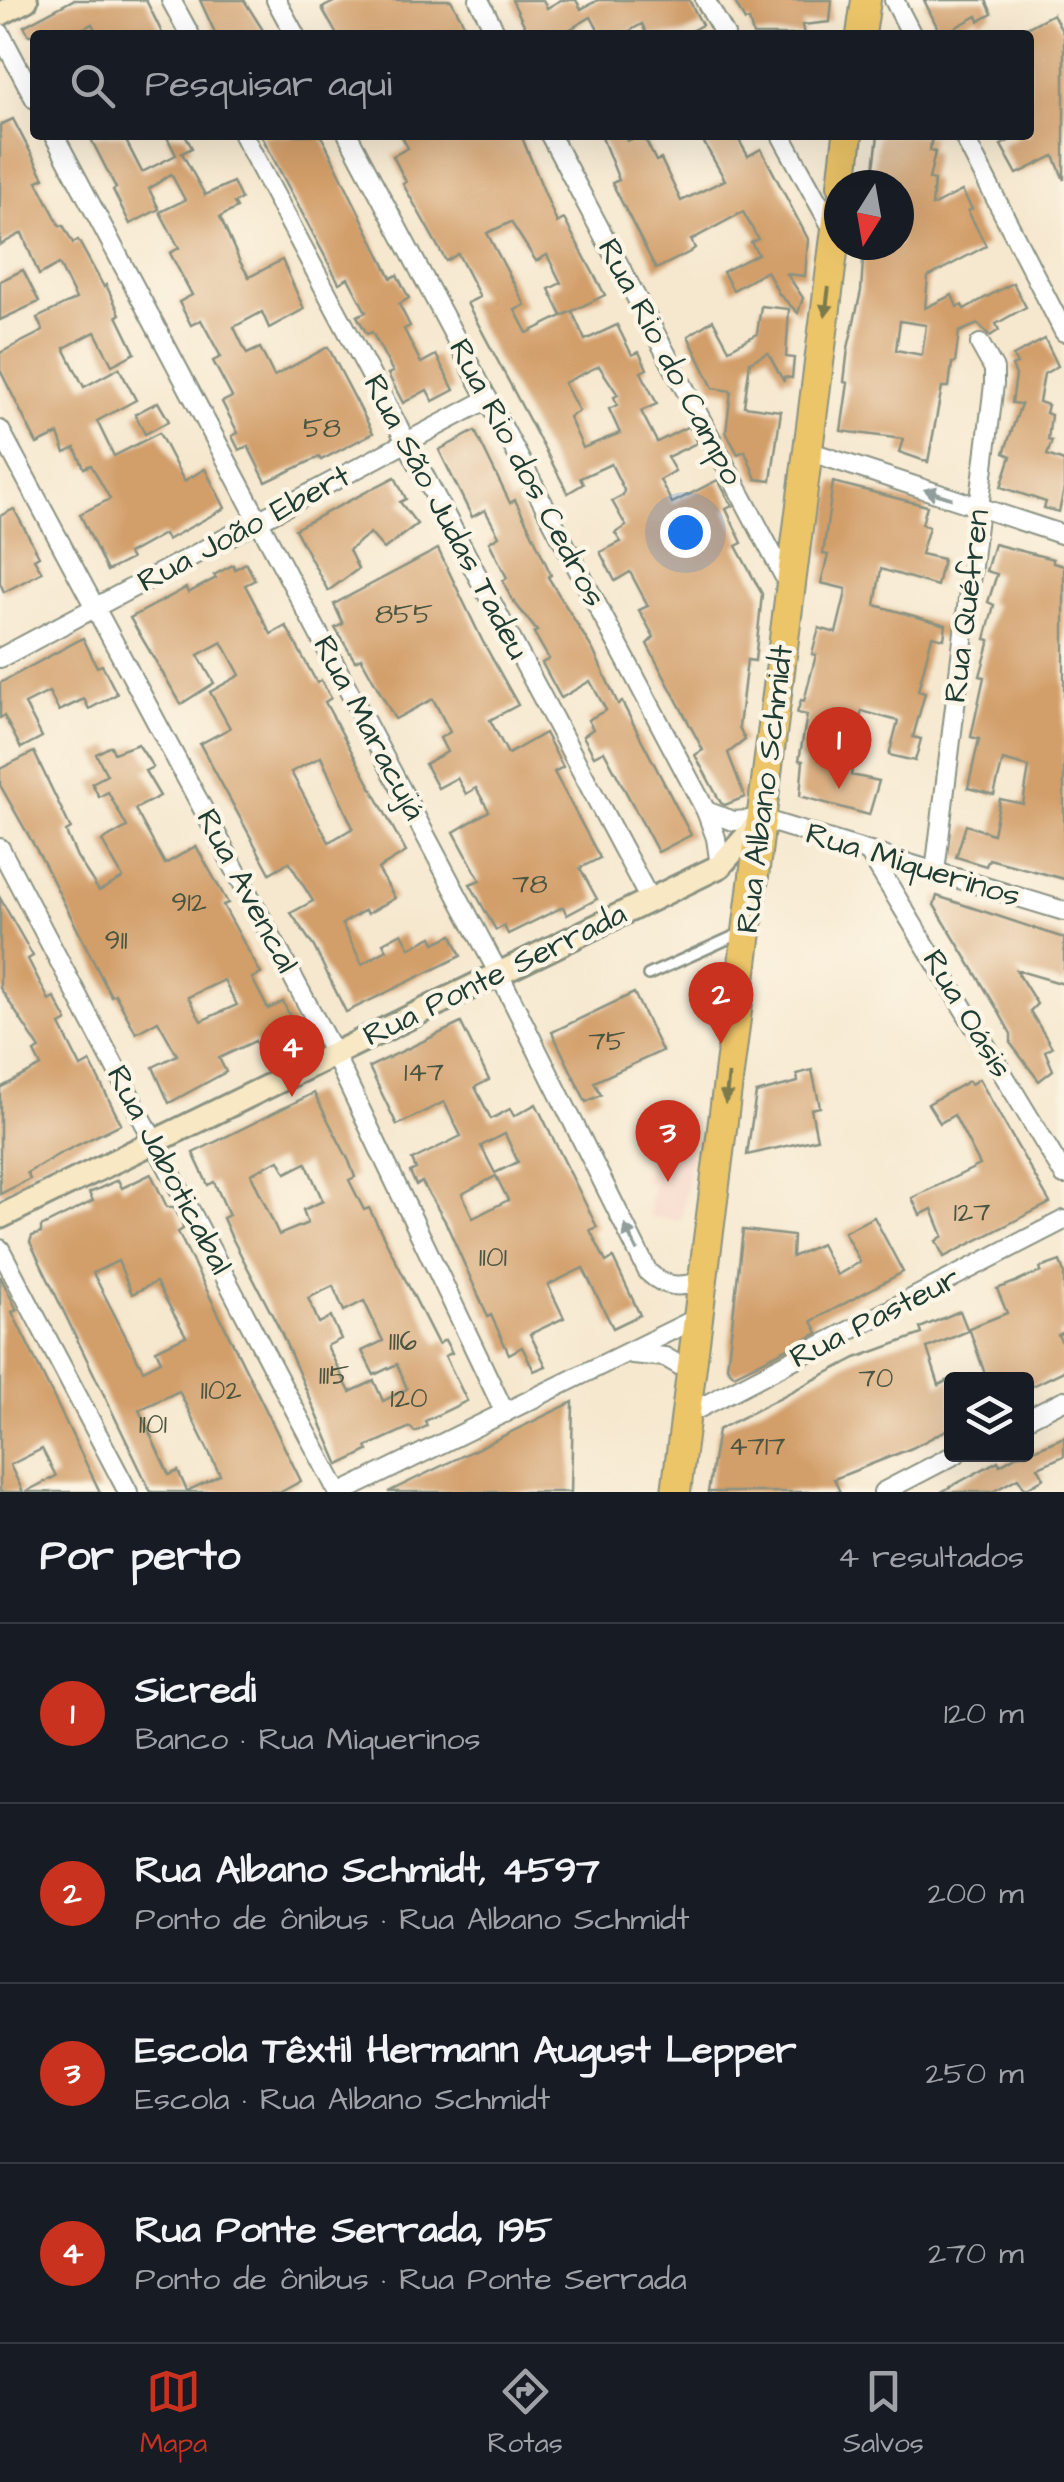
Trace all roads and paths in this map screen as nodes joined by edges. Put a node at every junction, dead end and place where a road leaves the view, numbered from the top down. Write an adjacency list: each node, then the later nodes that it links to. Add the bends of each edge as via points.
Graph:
1 (26, 0): 8 (street)
2 (171, 0): 9 (street)
3 (276, 0): 10 (street)
4 (479, 0): 11 (street)
5 (706, 0): 12 (street)
6 (866, 0): 13 (main road)
7 (894, 0): 14 (street)
8 (0, 14)
9 (187, 30)
10 (292, 30)
11 (494, 30)
12 (722, 30)
13 (862, 30)
14 (909, 30)
15 (0, 33): 16 (street)
16 (30, 90)
17 (57, 140): 34 (street, Rua Maracujá)
18 (246, 140): 31 (street, Rua São Judas Tadeu)
19 (351, 140): 29 (street, Rua Rio dos Cedros)
20 (553, 140): 36 (street, Rua Rio do Campo)
21 (783, 140): 25 (street)
22 (847, 140): 24 (main road)
23 (966, 140): 27 (street)
24 (844, 170)
25 (824, 214)
26 (832, 260): 32 (main road, Rua Albano Schmidt, one-way to 32)
27 (1064, 332)
28 (980, 344): 33 (street, Rua Quéfren, via 994,384)
29 (488, 399): 31 (street, Rua João Ebert); 39 (street, Rua Rio dos Cedros)
30 (0, 430): 37 (street, Rua Avencal)
31 (406, 442): 34 (street, Rua João Ebert); 46 (street, Rua São Judas Tadeu)
32 (808, 451): 33 (street, one-way to 32); 36 (main road, Rua Albano Schmidt)
33 (979, 507): 35 (street); 44 (street, Rua Quéfren)
34 (259, 521): 37 (street, Rua João Ebert); 49 (street, Rua Maracujá)
35 (1064, 535)
36 (791, 590): 40 (main road, Rua Albano Schmidt)
37 (95, 608): 38 (street, Rua João Ebert); 51 (street, Rua Avencal)
38 (0, 658)
39 (706, 812): 40 (street, via 733,821); 43 (street, Rua Rio dos Cedros)
40 (762, 819): 42 (street, Rua Miquerinos); 43 (street, Rua Ponte Serrada); 45 (main road, Rua Albano Schmidt)
41 (0, 848): 52 (street, Rua Jaboticabal)
42 (870, 852): 44 (street, Rua Miquerinos); 53 (street, Rua Oásis)
43 (720, 866): 45 (street); 46 (street, Rua Ponte Serrada)
44 (935, 872): 47 (street, Rua Miquerinos)
45 (753, 888): 48 (main road, Rua Albano Schmidt)
46 (650, 900): 49 (street, Rua Ponte Serrada)
47 (1064, 911)
48 (748, 930): 50 (lane); 57 (main road, Rua Albano Schmidt, one-way to 57)
49 (499, 974): 51 (street, Rua Ponte Serrada); 57 (street, Rua Maracujá, one-way to 49, via 672,1287 648,1272)
50 (648, 975)
51 (334, 1054): 52 (street, Rua Ponte Serrada); 62 (street, Rua Avencal)
52 (154, 1142): 54 (street, Rua Ponte Serrada); 67 (street, Rua Jaboticabal)
53 (1064, 1176)
54 (0, 1216)
55 (1064, 1220): 63 (street, Rua Pasteur)
56 (0, 1249): 66 (street)
57 (702, 1281): 58 (main road, Rua Albano Schmidt)
58 (697, 1318): 59 (street); 60 (main road, Rua Albano Schmidt)
59 (622, 1356): 60 (street, via 665,1357); 62 (street)
60 (691, 1372): 63 (main road, Rua Albano Schmidt)
61 (1064, 1400): 64 (street)
62 (505, 1413): 67 (street)
63 (686, 1415): 68 (main road, Rua Albano Schmidt)
64 (1034, 1415)
65 (944, 1460): 69 (street)
66 (128, 1492)
67 (341, 1492)
68 (676, 1492)
69 (883, 1492)

